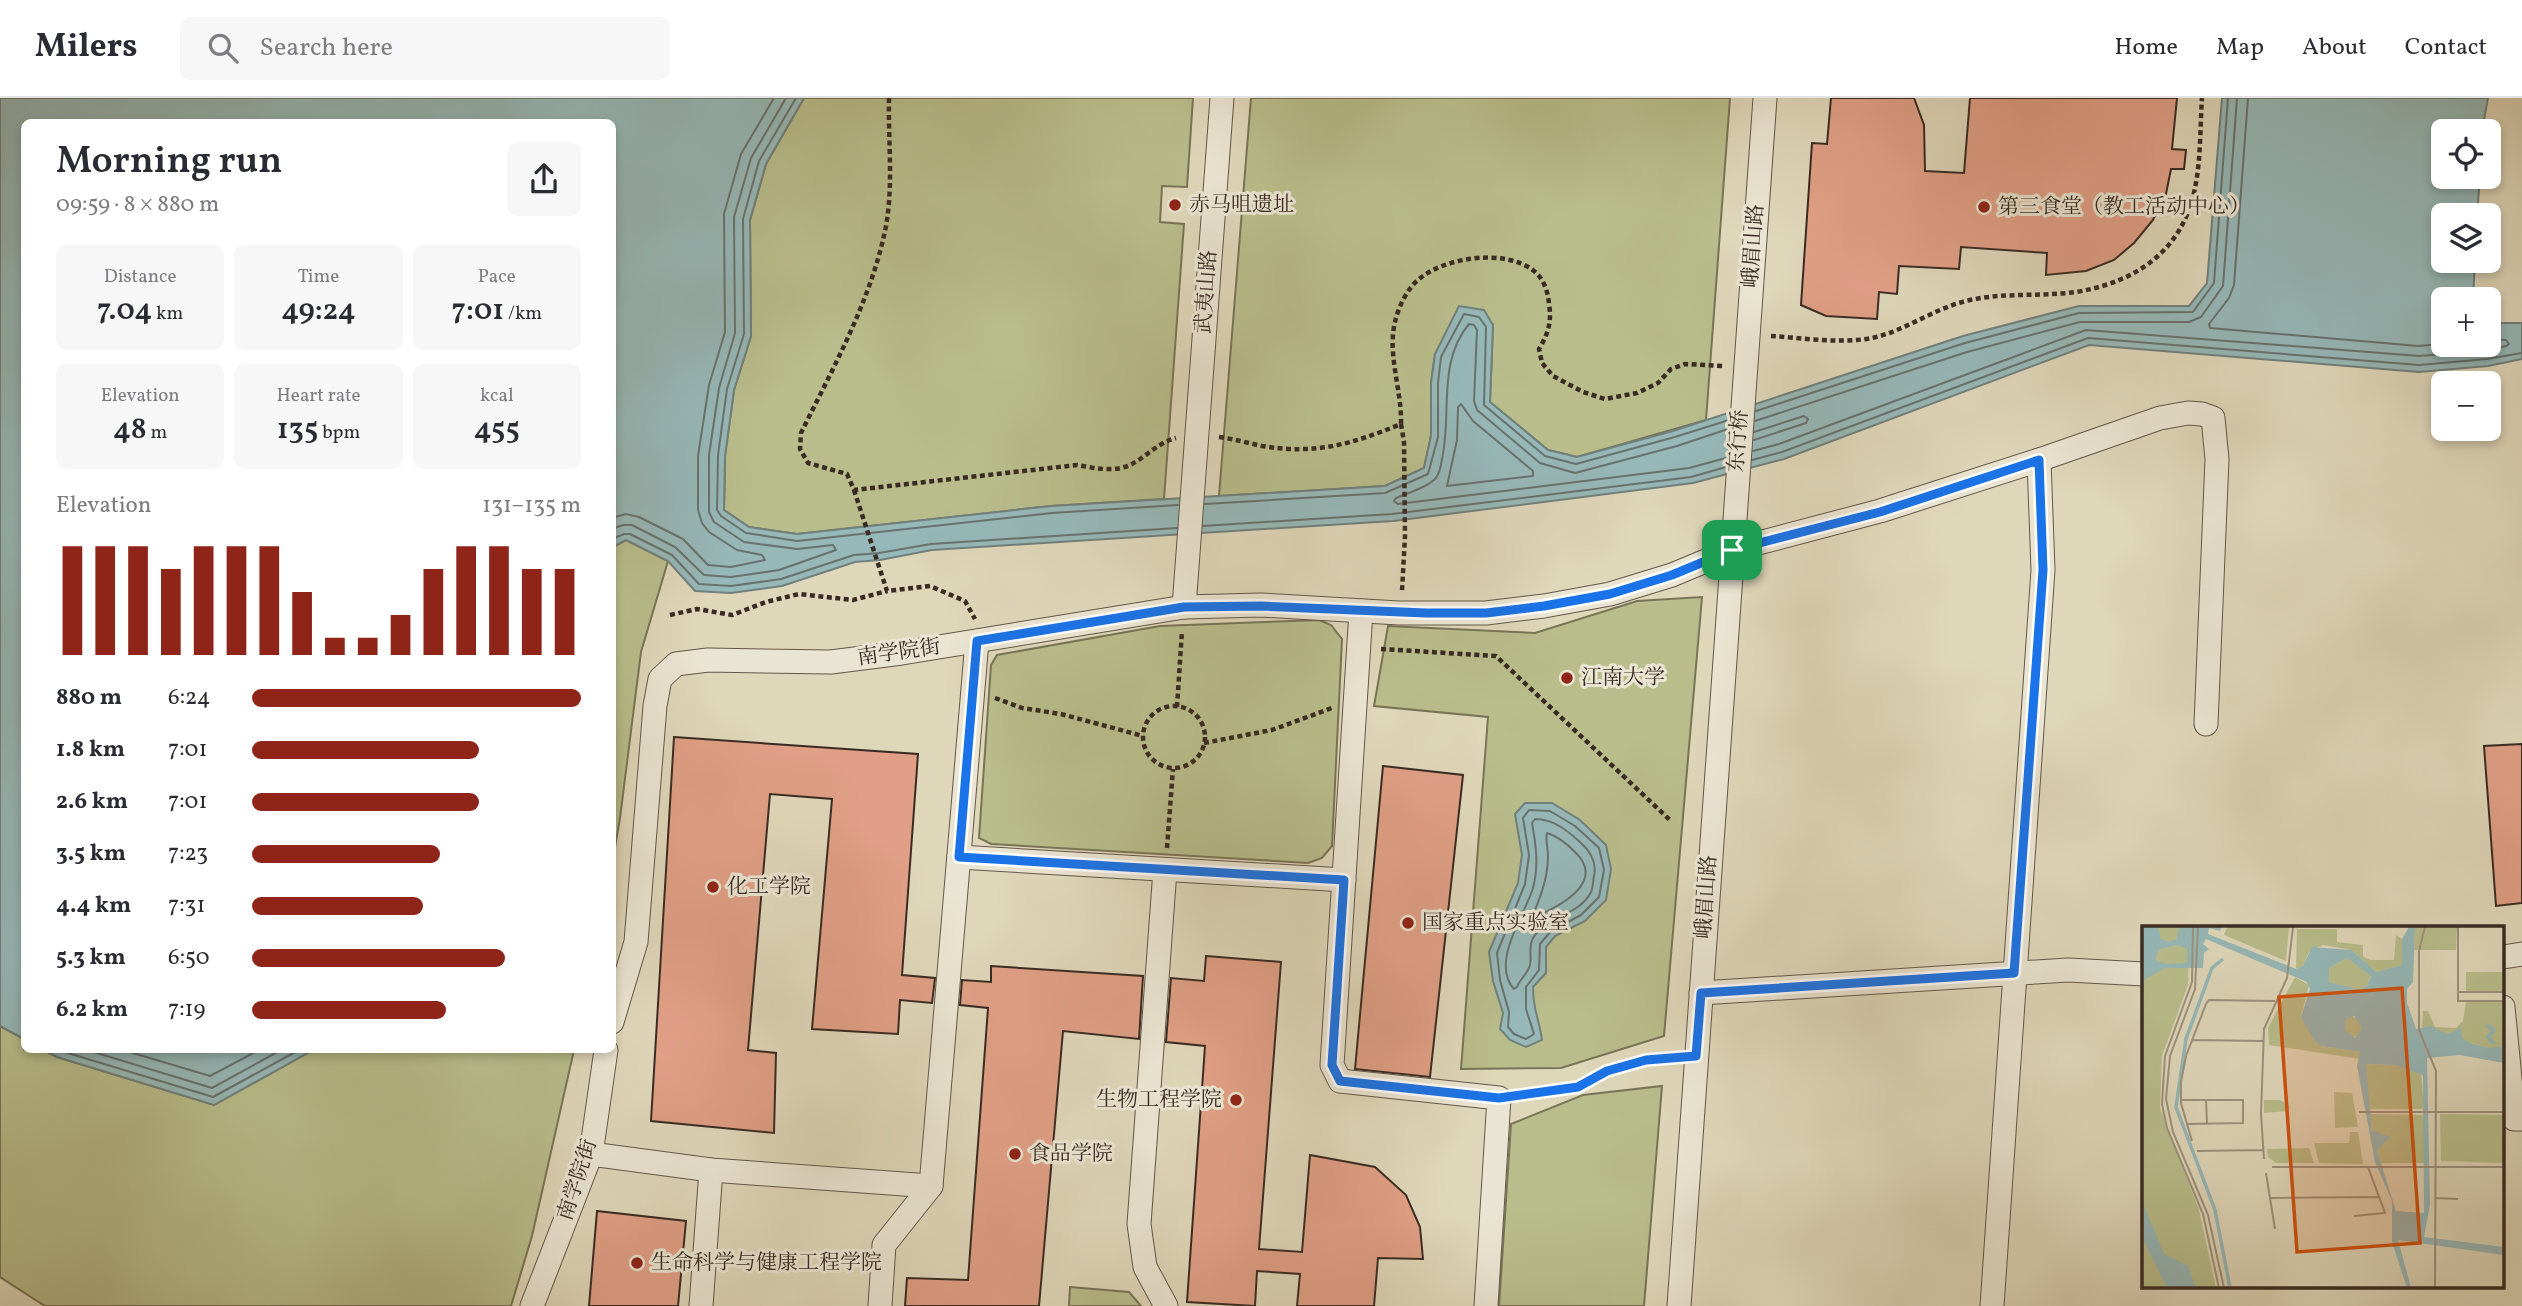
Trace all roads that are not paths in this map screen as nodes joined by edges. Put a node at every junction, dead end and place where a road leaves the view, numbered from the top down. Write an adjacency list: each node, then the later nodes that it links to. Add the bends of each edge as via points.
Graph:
1 (1222, 98): 7 (street, 武夷山路)
2 (1765, 98): 3 (street, 峨眉山路)
3 (1742, 395): 5 (street, 东行桥)
4 (2039, 460): 6 (street, 南学院街, via 1880,512); 10 (street, 南学院街, via 2160,418 2188,413 2213,418 2217,458); 16 (street, via 2043,570)
5 (1736, 487): 6 (street, 峨眉山路)
6 (1732, 550): 8 (street, 南学院街, via 1610,594 1544,606 1486,613); 18 (street, 峨眉山路)
7 (1184, 607): 8 (street, 南学院街); 9 (street, 南学院街)
8 (1361, 611): 13 (street)
9 (977, 641): 11 (street); 19 (street, 南学院街, via 831,662 708,660 676,664 660,679 636,942)
10 (2206, 724)
11 (959, 857): 12 (street); 25 (street)
12 (1165, 870): 13 (street); 29 (street, via 1139,1224 1145,1267)
13 (1344, 880): 30 (street, via 1332,1065 1340,1081 1499,1098)
14 (2522, 954): 15 (street)
15 (2504, 957)
16 (2014, 973): 17 (street); 18 (street); 32 (street)
17 (2142, 974)
18 (1701, 993): 31 (street, 峨眉山路)
19 (616, 1009)
20 (2504, 1017): 22 (street, via 2514,1119)
21 (606, 1053): 23 (street, 南学院街)
22 (2522, 1119)
23 (591, 1154): 24 (street); 26 (street, 南学院街)
24 (711, 1170): 25 (street); 27 (street)
25 (931, 1186): 28 (street, via 884,1245)
26 (533, 1306)
27 (701, 1306)
28 (880, 1306)
29 (1166, 1306)
30 (1486, 1306)
31 (1679, 1306)
32 (1992, 1306)

